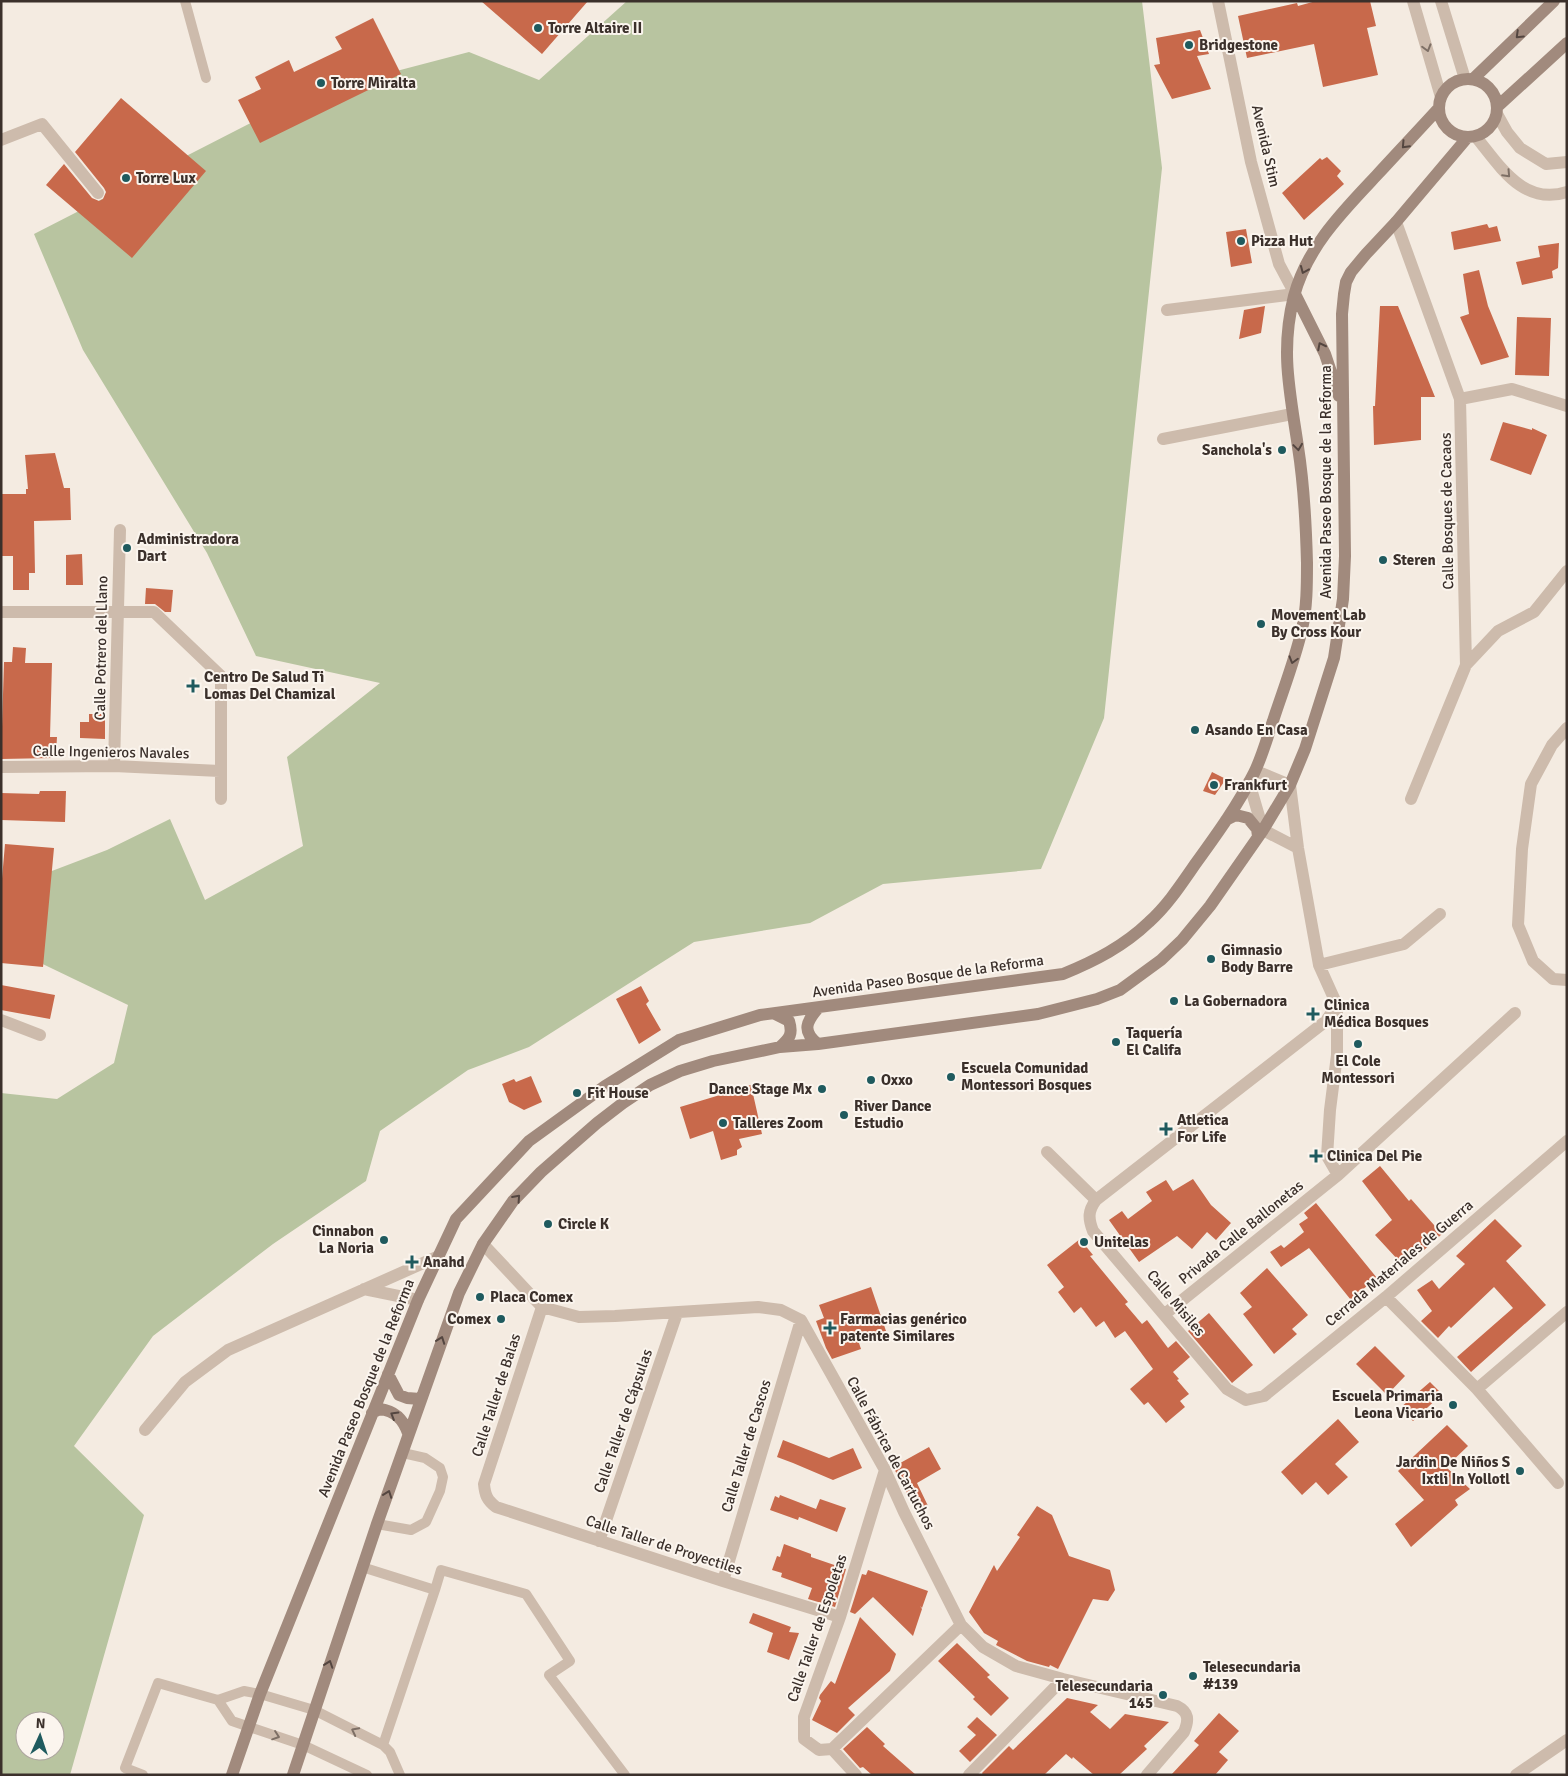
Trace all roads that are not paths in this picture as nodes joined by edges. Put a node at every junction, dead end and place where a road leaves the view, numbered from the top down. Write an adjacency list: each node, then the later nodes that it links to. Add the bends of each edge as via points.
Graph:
1 (185, 1): 7 (lane)
2 (1218, 1): 17 (street, Avenida Stim, via 1251,162 1279,264)
3 (1413, 1): 9 (street, one-way to 9)
4 (1441, 1): 8 (street)
5 (1554, 1): 8 (main road, one-way to 8)
6 (1567, 43): 10 (main road)
7 (206, 78)
8 (1469, 79): 9 (main road, via 1448,87); 10 (main road, via 1488,87 1494,94)
9 (1440, 103): 11 (main road, via 1440,119 1445,127 1451,132); 17 (main road, Avenida Paseo Bosque de la Reforma, one-way to 17, via 1325,234 1312,252)
10 (1498, 110): 11 (main road, via 1491,127); 13 (street, via 1520,148 1546,164)
11 (1472, 137): 14 (street, one-way to 14, via 1510,178 1535,194); 16 (main road, Avenida Paseo Bosque de la Reforma)
12 (1, 140): 15 (street, via 42,124)
13 (1567, 162)
14 (1567, 192)
15 (98, 193)
16 (1396, 222): 19 (street, Calle Bosques de Cacaos); 21 (main road, Avenida Paseo Bosque de la Reforma, via 1351,272 1346,282 1342,314)
17 (1295, 294): 18 (street); 21 (main road, one-way to 17, via 1326,354); 22 (main road, Avenida Paseo Bosque de la Reforma, via 1287,353)
18 (1167, 310)
19 (1460, 399): 20 (street, via 1512,389); 28 (street, Calle Bosques de Cacaos)
20 (1567, 406)
21 (1343, 408): 34 (main road, Avenida Paseo Bosque de la Reforma, via 1345,556 1339,634 1314,724)
22 (1292, 414): 23 (street); 33 (main road, Avenida Paseo Bosque de la Reforma, one-way to 33, via 1306,522 1306,592 1298,644)
23 (1163, 439)
24 (120, 530): 27 (street, Calle Potrero del Llano)
25 (1567, 571): 28 (street, via 1534,612 1498,631)
26 (1, 612): 27 (street)
27 (118, 612): 30 (street, Calle Potrero del Llano); 32 (street, via 154,612 221,676)
28 (1466, 665): 36 (street, Calle Bosques de Cacaos)
29 (1567, 728): 42 (street, via 1552,745 1532,784 1522,849 1518,925 1533,962 1553,979)
30 (114, 766): 31 (street, Calle Ingenieros Navales); 32 (street, Calle Ingenieros Navales)
31 (1, 767)
32 (220, 771): 35 (street)
33 (1252, 776): 34 (street); 37 (main road, Avenida Paseo Bosque de la Reforma); 38 (street)
34 (1290, 785): 38 (main road, Avenida Paseo Bosque de la Reforma); 39 (street)
35 (221, 799)
36 (1410, 799)
37 (1226, 820): 38 (main road, via 1236,815 1248,818); 44 (main road, Avenida Paseo Bosque de la Reforma, via 1150,922 1091,963 1063,974 1026,981)
38 (1260, 833): 39 (street); 49 (main road, Avenida Paseo Bosque de la Reforma, via 1191,930 1161,960 1120,990 1038,1014)
39 (1298, 848): 41 (street)
40 (1440, 914): 41 (street, via 1404,944)
41 (1320, 965): 43 (street)
42 (1567, 980)
43 (1337, 1005): 53 (street, via 1337,1054 1327,1156); 54 (street, via 1326,1021)
44 (818, 1008): 45 (main road, Avenida Paseo Bosque de la Reforma); 49 (main road, via 807,1026 810,1038)
45 (774, 1013): 50 (main road, via 789,1021 792,1029 789,1040); 56 (main road, Avenida Paseo Bosque de la Reforma, via 679,1040 567,1113 529,1141 456,1219)
46 (1516, 1013): 53 (street, Privada Calle Ballonetas)
47 (1, 1020): 48 (street)
48 (40, 1035)
49 (818, 1044): 50 (main road, Avenida Paseo Bosque de la Reforma)
50 (780, 1047): 55 (main road, Avenida Paseo Bosque de la Reforma, one-way to 50, via 513,1202 541,1172 623,1103 680,1071)
51 (1567, 1141): 58 (street, Cerrada Materiales de Guerra)
52 (1047, 1152): 54 (street)
53 (1338, 1175): 63 (street, Privada Calle Ballonetas)
54 (1096, 1200): 63 (street, Calle Misiles, via 1090,1210 1093,1230)
55 (483, 1244): 60 (street); 67 (main road, Avenida Paseo Bosque de la Reforma, one-way to 55, via 459,1293)
56 (439, 1256): 57 (street); 59 (main road, Avenida Paseo Bosque de la Reforma)
57 (364, 1290): 59 (street); 70 (street, via 228,1350 185,1382)
58 (1386, 1297): 66 (street); 68 (street, Cerrada Materiales de Guerra, via 1264,1396)
59 (418, 1300): 65 (main road, Avenida Paseo Bosque de la Reforma)
60 (542, 1307): 62 (street, via 579,1317); 75 (street, Calle Taller de Balas, via 484,1484)
61 (1567, 1312): 66 (street)
62 (677, 1313): 64 (street, via 758,1307 781,1310); 77 (street, Calle Taller de Cápsulas)
63 (1165, 1314): 68 (street, Calle Misiles, via 1227,1389)
64 (800, 1320): 73 (street, Calle Fábrica de Cartuchos); 79 (street, Calle Taller de Cascos)
65 (388, 1374): 67 (main road, via 399,1396); 69 (main road, Avenida Paseo Bosque de la Reforma)
66 (1477, 1389): 74 (street)
67 (420, 1399): 71 (main road, Avenida Paseo Bosque de la Reforma)
68 (1246, 1400)
69 (372, 1413): 71 (main road, one-way to 69, via 396,1414 380,1409); 84 (main road, Avenida Paseo Bosque de la Reforma)
70 (144, 1430)
71 (408, 1433): 72 (main road, Avenida Paseo Bosque de la Reforma)
72 (403, 1453): 76 (main road, Avenida Paseo Bosque de la Reforma, one-way to 72); 76 (lane, via 425,1458 440,1468 443,1477 440,1491 426,1522 411,1530)
73 (885, 1470): 81 (street, Calle Taller de Espoletas); 82 (street, Calle Fábrica de Cartuchos)
74 (1558, 1483)
75 (485, 1494): 77 (street, Calle Taller de Proyectiles, via 496,1507)
76 (377, 1524): 78 (main road, Avenida Paseo Bosque de la Reforma)
77 (599, 1541): 79 (street, Calle Taller de Proyectiles)
78 (362, 1567): 80 (lane); 86 (main road, Avenida Paseo Bosque de la Reforma, one-way to 78)
79 (723, 1581): 81 (street, Calle Taller de Proyectiles)
80 (435, 1590): 90 (lane); 97 (lane, via 441,1570 526,1594 570,1661 549,1675)
81 (840, 1616): 91 (street, Calle Taller de Espoletas, via 804,1717 804,1739 819,1750)
82 (961, 1625): 83 (street, Calle Fábrica de Cartuchos, via 983,1647 1016,1666); 91 (street)
83 (1063, 1680): 99 (street); 100 (street, Calle Fábrica de Cartuchos, via 1184,1709 1188,1724 1184,1732)
84 (260, 1694): 85 (lane, via 244,1691); 86 (lane); 87 (main road, Avenida Paseo Bosque de la Reforma)
85 (218, 1700): 87 (lane, via 232,1721); 92 (lane, via 158,1683 126,1768)
86 (314, 1710): 89 (main road, Avenida Paseo Bosque de la Reforma); 90 (lane, one-way to 86)
87 (248, 1727): 89 (lane, one-way to 89); 93 (main road, Avenida Paseo Bosque de la Reforma)
88 (1567, 1740): 101 (street)
89 (303, 1746): 94 (main road, Avenida Paseo Bosque de la Reforma); 95 (lane)
90 (382, 1746): 96 (lane, via 390,1752)
91 (832, 1749): 98 (street)
92 (143, 1775)
93 (232, 1775)
94 (293, 1775)
95 (367, 1775)
96 (400, 1775)
97 (625, 1775)
98 (856, 1775)
99 (969, 1775)
100 (1147, 1775)
101 (1516, 1775)

